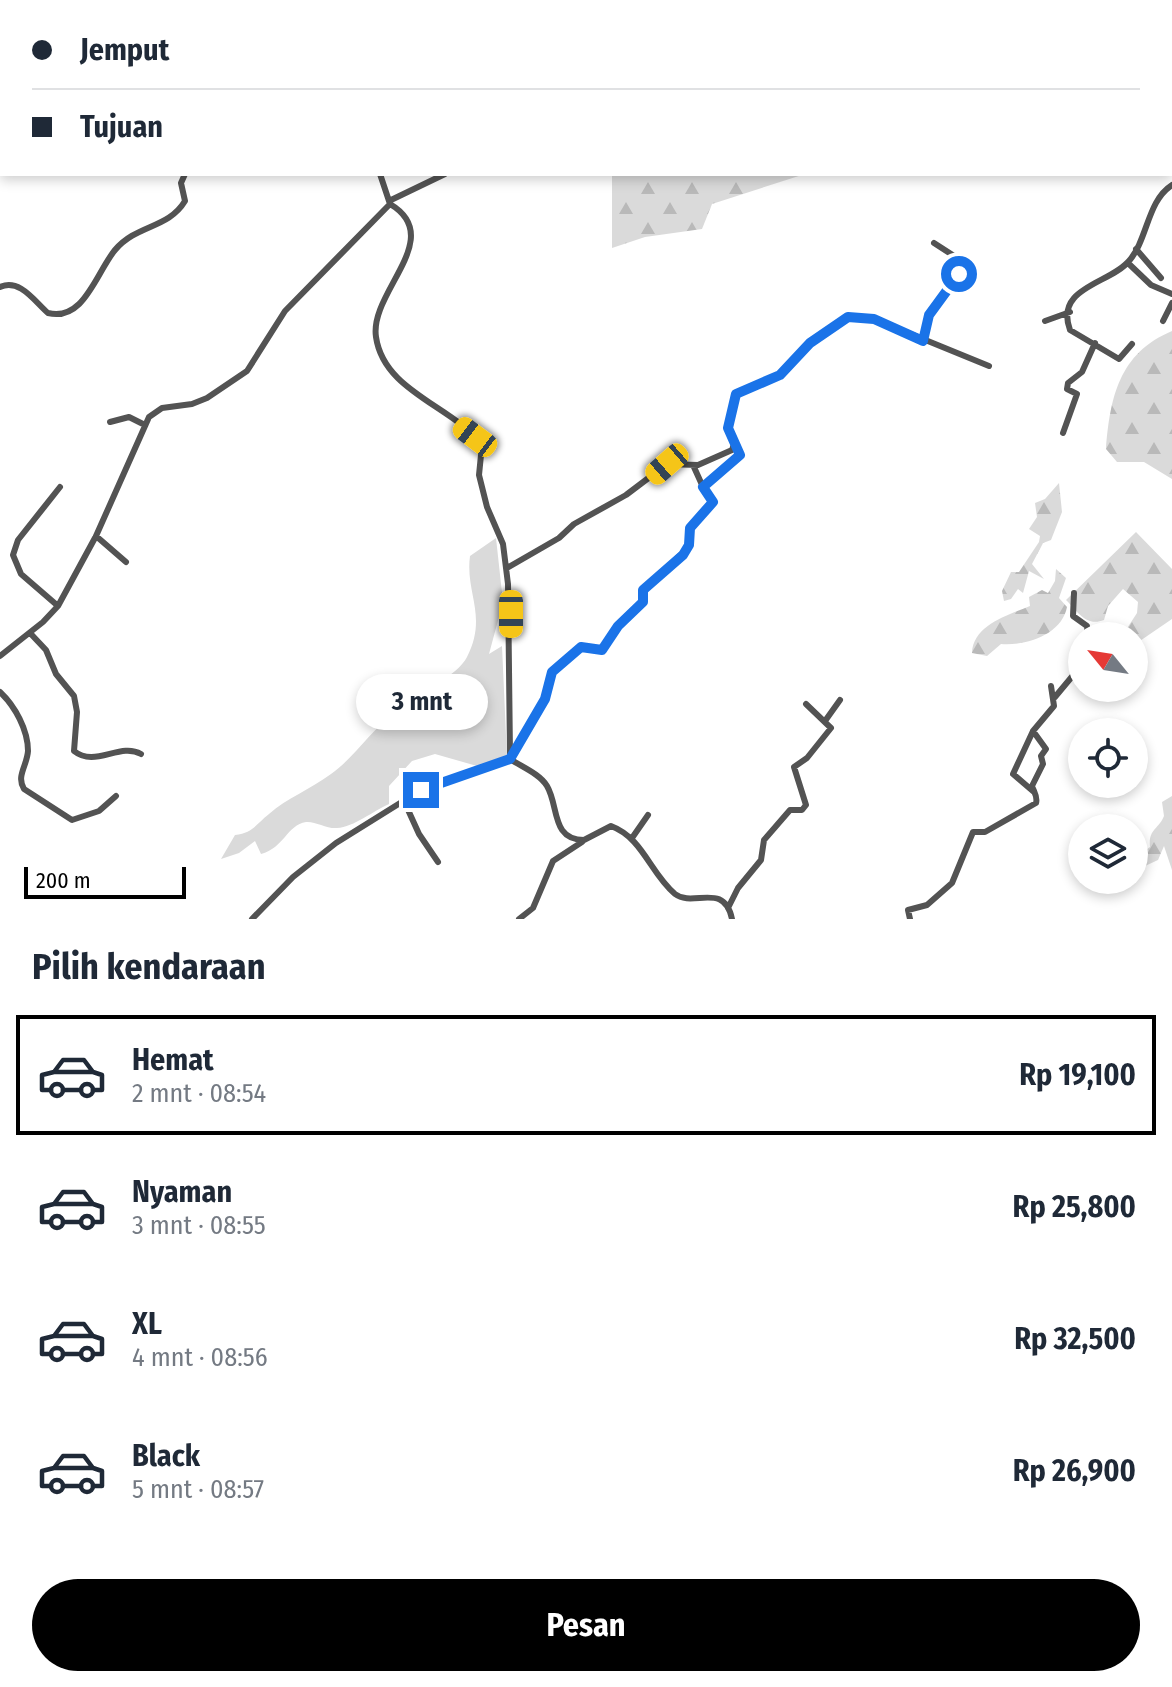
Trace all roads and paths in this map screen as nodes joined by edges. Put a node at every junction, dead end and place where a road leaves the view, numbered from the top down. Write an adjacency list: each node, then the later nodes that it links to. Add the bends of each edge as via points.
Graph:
1 (184, 176): 10 (street, via 185,201 175,215 130,235 70,313 48,313 16,287)
2 (381, 176): 5 (street)
3 (441, 176): 5 (street)
4 (1172, 185): 7 (street, via 1160,196)
5 (390, 202): 21 (street, via 285,311 247,371 207,398 158,409); 29 (street, via 408,224 412,240 403,268 382,301 375,335 379,349 400,380 480,441 479,475)
6 (934, 243): 16 (street, via 965,263 929,315)
7 (1136, 249): 8 (street); 9 (street)
8 (1128, 263): 11 (street, via 1151,285); 13 (street, via 1078,292)
9 (1161, 278)
10 (0, 287)
11 (1172, 294)
12 (1172, 303): 15 (street)
13 (1070, 312): 14 (street); 17 (street, via 1068,328)
14 (1045, 321)
15 (1163, 321)
16 (923, 341): 19 (street); 23 (street, via 874,319 848,317 810,343 780,375 736,394)
17 (1095, 343): 18 (street, via 1119,359); 22 (street, via 1080,376 1068,383 1067,389 1077,394)
18 (1132, 344)
19 (989, 366)
20 (110, 422): 21 (street, via 129,417)
21 (145, 425): 27 (street)
22 (1063, 433)
23 (730, 438): 24 (street, via 732,450); 26 (street, via 739,457)
24 (693, 465): 26 (street); 29 (street, via 667,464)
25 (60, 487): 31 (street, via 18,540 13,555 21,574)
26 (703, 487): 44 (street, via 713,502 690,528 683,555 643,590 643,602 602,650 581,647 556,665 545,699)
27 (96, 536): 28 (street); 31 (street)
28 (126, 562)
29 (507, 568): 44 (street)
30 (1074, 593): 32 (street, via 1073,616)
31 (58, 606): 33 (street)
32 (1081, 622)
33 (30, 633): 34 (street); 43 (street, via 74,696 76,753 91,757 131,749)
34 (0, 656)
35 (1068, 681): 38 (street)
36 (1051, 686): 38 (street)
37 (0, 692): 46 (street, via 24,731 24,789 72,820 99,811)
38 (1055, 697): 42 (street, via 1054,706)
39 (840, 700): 41 (street)
40 (806, 704): 41 (street)
41 (825, 721): 52 (street, via 831,729 793,767 805,807 790,810 769,833 759,863)
42 (1033, 731): 45 (street, via 1046,747); 45 (street, via 1013,774)
43 (141, 754)
44 (510, 757): 47 (street); 50 (street, via 542,780 566,836)
45 (1034, 792): 56 (street, via 1037,801 1032,806 985,832 973,832 957,876 927,905 908,910)
46 (116, 796)
47 (404, 801): 51 (street); 53 (street, via 302,869)
48 (648, 815): 49 (street)
49 (632, 838): 50 (street, via 611,826); 52 (street, via 679,897 706,895)
50 (584, 840): 54 (street, via 553,861 533,908)
51 (438, 862)
52 (728, 908): 55 (street)
53 (252, 919)
54 (519, 919)
55 (732, 919)
56 (910, 919)

